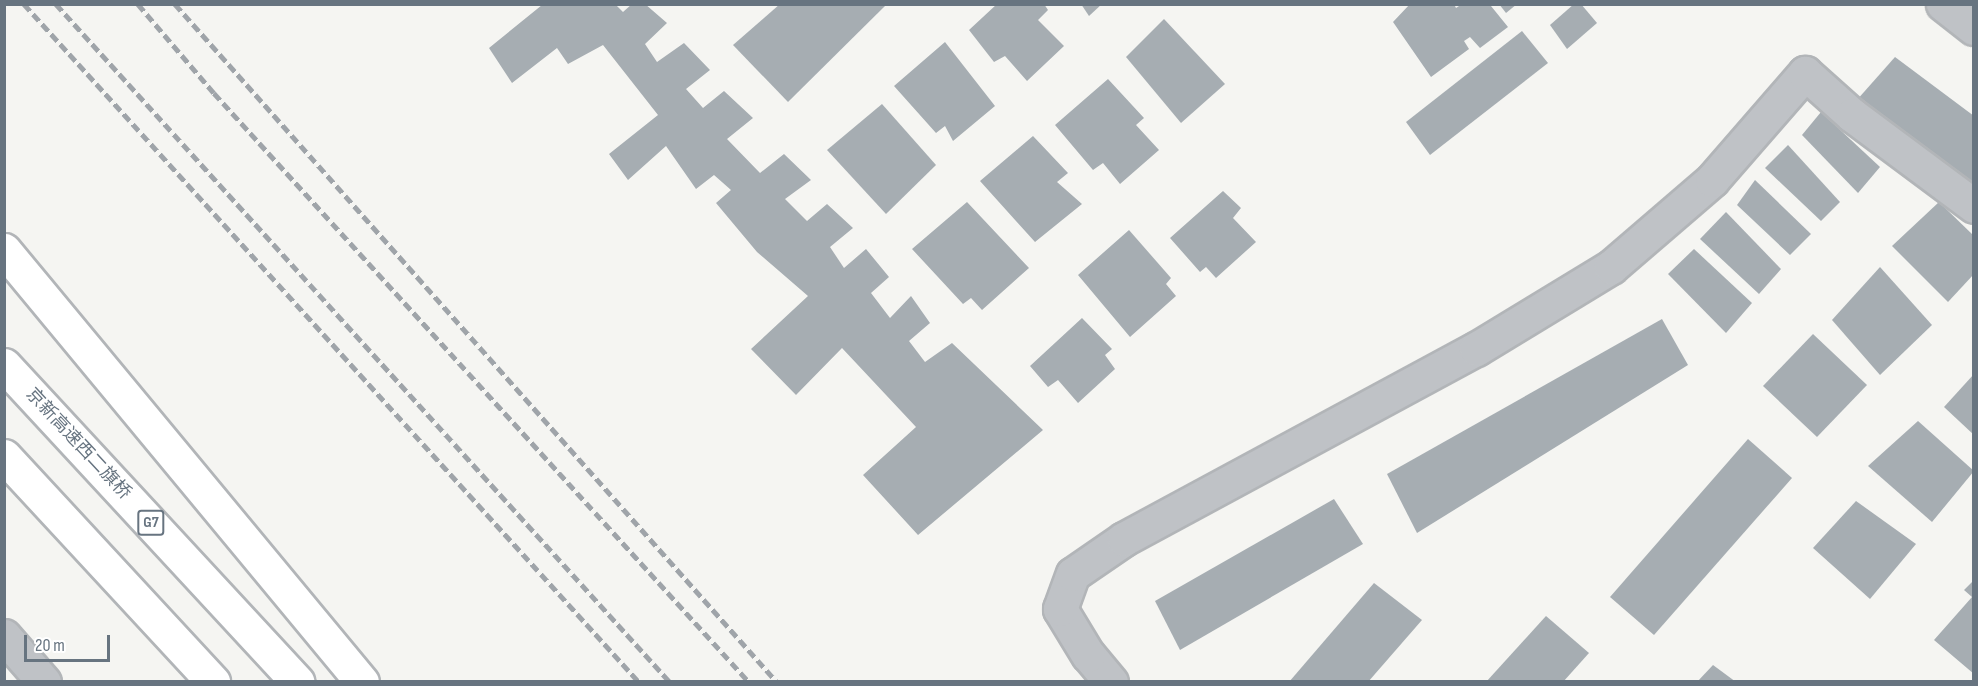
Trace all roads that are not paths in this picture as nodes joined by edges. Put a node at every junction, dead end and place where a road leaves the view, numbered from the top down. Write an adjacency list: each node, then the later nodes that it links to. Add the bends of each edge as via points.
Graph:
1 (1943, 4): 2 (street)
2 (1974, 28)
3 (1974, 206): 12 (street, via 1852,115 1805,73 1712,180 1611,267 1476,349 1124,539 1073,574 1060,609 1088,655)
4 (4, 250): 11 (highway)
5 (4, 365): 10 (highway, 京新高速西二旗桥 / G7)
6 (4, 456): 9 (highway)
7 (4, 636): 8 (street)
8 (44, 681)
9 (213, 681)
10 (298, 681)
11 (362, 681)
12 (1112, 681)

